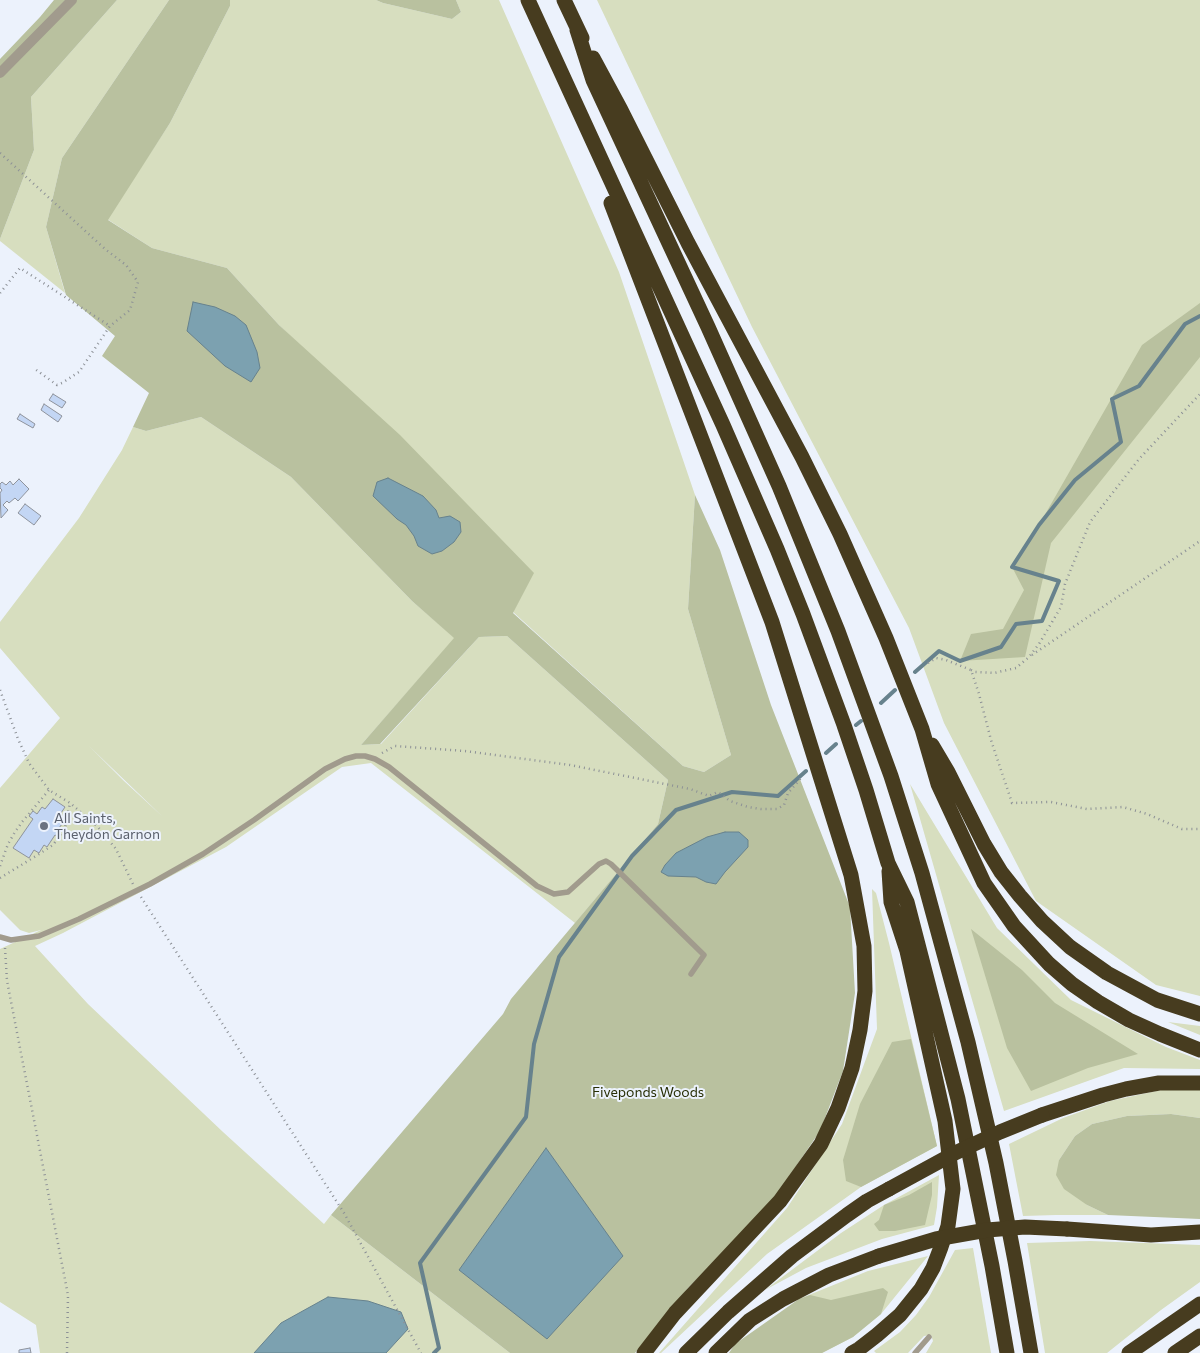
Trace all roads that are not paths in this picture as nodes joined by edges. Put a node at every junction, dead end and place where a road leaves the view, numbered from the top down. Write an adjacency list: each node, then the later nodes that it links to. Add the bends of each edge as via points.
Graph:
1 (72, 0): 6 (street)
2 (528, 0): 5 (highway)
3 (564, 0): 4 (highway)
4 (578, 30): 7 (highway, via 821,494); 27 (highway, via 592,80 780,486 891,776 922,873 968,1042 1000,1183)
5 (558, 67): 8 (highway, via 777,549 844,724); 21 (highway, via 772,622 851,875 864,946 865,991 852,1068 821,1144 780,1201 675,1313)
6 (0, 73)
7 (922, 728): 11 (highway, via 1001,872 1042,921 1070,947 1107,973 1158,1000); 12 (highway, via 938,784 968,852 984,883 1014,926 1049,964 1098,1002 1129,1020)
8 (888, 863): 24 (highway, via 891,902 907,951 945,1121 952,1189 948,1226 933,1268 921,1289 900,1315); 26 (highway, via 907,902 958,1099)
9 (2, 937): 10 (lane, via 11,940 39,936 79,919 203,854 324,769 344,759 365,756 389,767 538,886 554,894 568,892 599,864 606,861 611,864 704,955)
10 (691, 974)
11 (1200, 1014)
12 (1200, 1050)
13 (1200, 1083): 18 (highway, bridge, via 1159,1083 1103,1094 1042,1115 955,1153 867,1201 822,1232 756,1286)
14 (1200, 1232): 15 (highway)
15 (1150, 1235): 16 (highway, via 1173,1241); 18 (highway, bridge, via 1025,1227 928,1241 829,1276)
16 (1200, 1240)
17 (1200, 1304): 28 (highway)
18 (724, 1331): 22 (highway); 23 (highway)
19 (1200, 1336): 29 (highway)
20 (929, 1337): 25 (lane)
21 (644, 1353)
22 (686, 1353)
23 (716, 1353)
24 (852, 1353)
25 (915, 1353)
26 (1007, 1353)
27 (1031, 1353)
28 (1129, 1353)
29 (1175, 1353)

